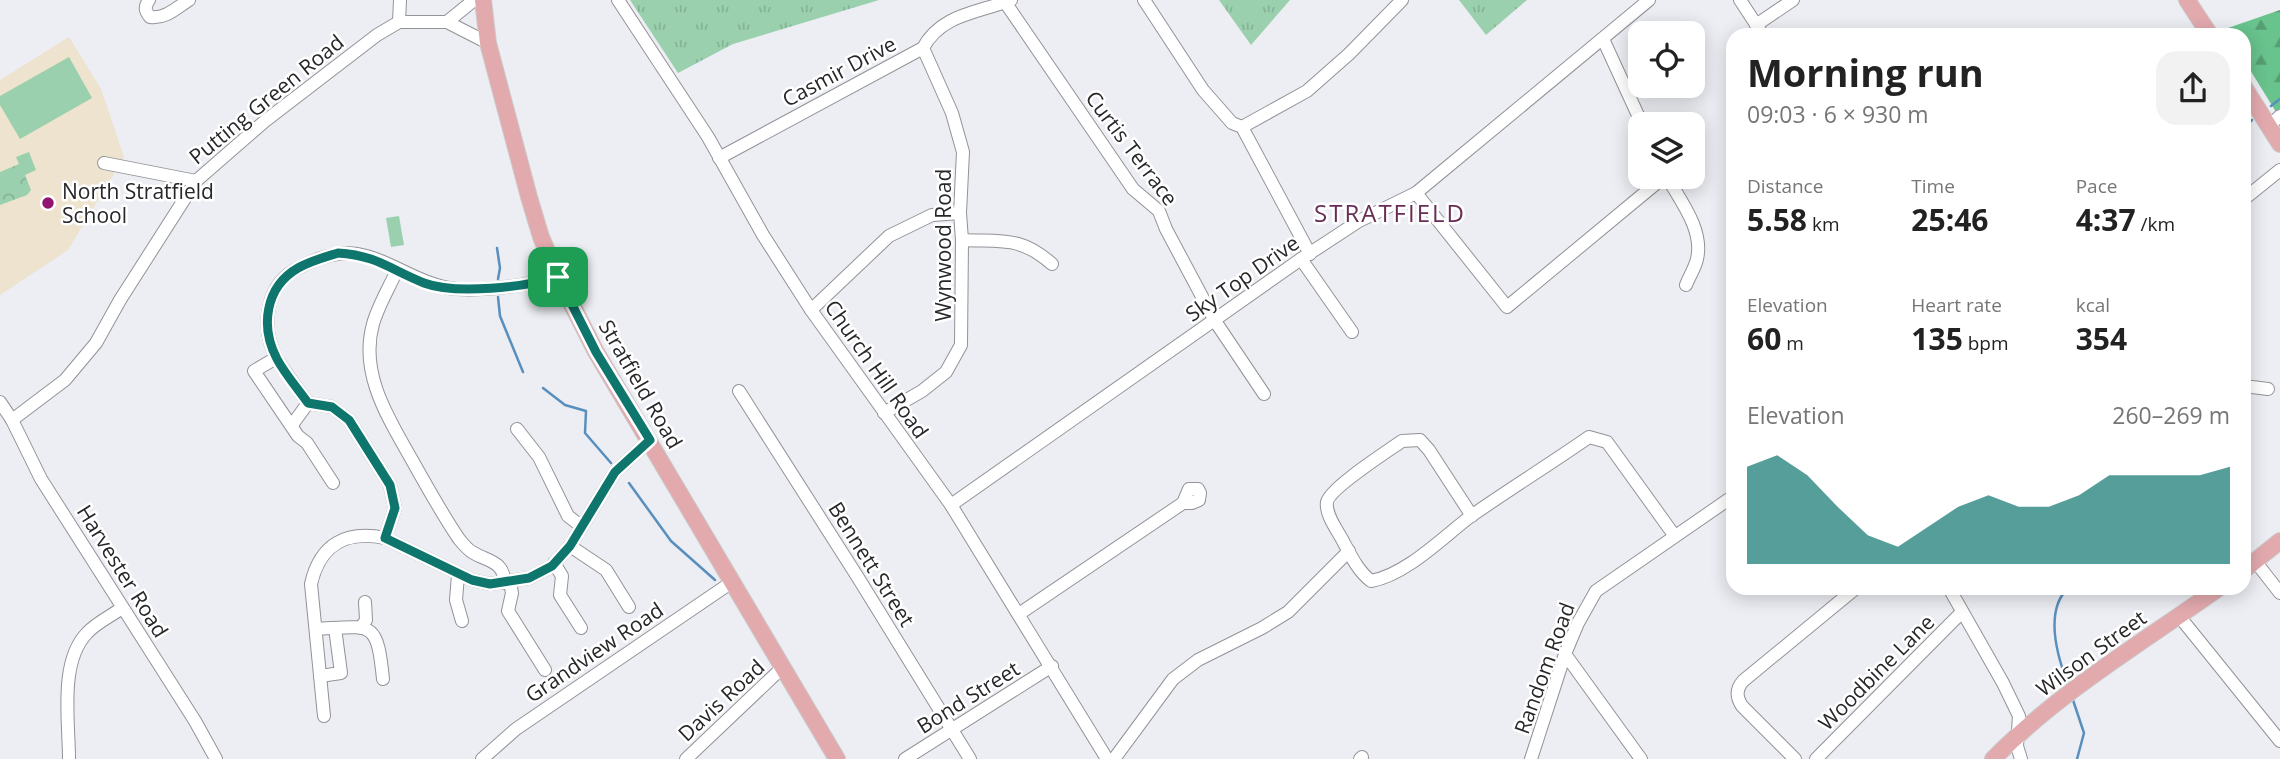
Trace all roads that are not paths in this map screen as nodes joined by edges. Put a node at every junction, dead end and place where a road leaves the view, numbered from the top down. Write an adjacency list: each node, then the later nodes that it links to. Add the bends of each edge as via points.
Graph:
1 (149, 0): 2 (street, via 146,12 155,18)
2 (189, 0)
3 (400, 0): 14 (street)
4 (474, 0): 15 (street)
5 (483, 0): 20 (main road, Stratfield Road)
6 (618, 0): 27 (street, Church Hill Road)
7 (1144, 0): 25 (street, via 1203,90 1232,123)
8 (1402, 0): 25 (street, via 1307,91)
9 (1649, 0): 19 (street, Sky Top Drive)
10 (1740, 0): 16 (street)
11 (1793, 0): 17 (street)
12 (2187, 0): 18 (main road)
13 (1008, 1): 21 (street, Casmir Drive, via 953,18 930,35); 43 (street, Curtis Terrace, via 1133,189 1159,211)
14 (399, 22): 15 (street); 30 (street, Putting Green Road, via 265,121)
15 (447, 22): 20 (street)
16 (1759, 28)
17 (1762, 28)
18 (2205, 28)
19 (1603, 39): 23 (street); 33 (street, Sky Top Drive)
20 (488, 43): 40 (main road, Stratfield Road, via 528,197)
21 (923, 48): 27 (street, Casmir Drive); 35 (street, Wynwood Road, via 952,113 963,152)
22 (2251, 95): 24 (main road)
23 (1636, 112)
24 (2274, 121): 26 (main road)
25 (1242, 127): 37 (street)
26 (2280, 144)
27 (719, 158): 42 (street, Church Hill Road)
28 (104, 163): 30 (street)
29 (2280, 170): 34 (street)
30 (196, 181): 53 (street, Putting Green Road, via 96,343 65,380)
31 (1650, 189): 33 (street, via 1507,307)
32 (1673, 189): 41 (street, via 1691,218 1697,242 1697,258)
33 (1416, 193): 37 (street, Sky Top Drive, via 1359,221)
34 (2251, 193)
35 (960, 213): 36 (street, Wynwood Road); 42 (street, via 932,215 889,236)
36 (962, 240): 38 (street, via 1022,243); 52 (street, Wynwood Road, via 961,345 946,372)
37 (1306, 257): 43 (street, Sky Top Drive); 44 (street)
38 (1052, 264)
39 (397, 270): 40 (street, via 428,284 458,289); 45 (street, via 370,257 338,253 296,269 279,284 267,310); 72 (street, via 373,324 371,368 377,393 459,539 472,552 498,564)
40 (558, 277): 56 (main road, Stratfield Road, via 596,352)
41 (1686, 285)
42 (811, 310): 52 (street, Church Hill Road)
43 (1215, 321): 49 (street, Curtis Terrace); 60 (street, Sky Top Drive)
44 (1352, 331)
45 (276, 358): 51 (street); 54 (street, via 254,371)
46 (2251, 388): 47 (street)
47 (2268, 389)
48 (739, 391): 96 (street, Bennett Street)
49 (1264, 394)
50 (0, 402): 53 (street, Harvester Road)
51 (308, 403): 54 (street); 64 (street, via 332,407 349,420 390,485 395,508)
52 (884, 413): 60 (street, Church Hill Road)
53 (12, 420): 80 (street, Harvester Road, via 41,479)
54 (292, 425): 57 (street)
55 (517, 429): 62 (street, via 539,457 568,516)
56 (650, 440): 62 (street, via 615,472); 73 (main road, Stratfield Road)
57 (333, 483)
58 (1726, 501): 63 (street, Random Road)
59 (1183, 503): 82 (street)
60 (951, 505): 82 (street, Church Hill Road)
61 (1472, 516): 63 (street, via 1589,437 1607,442); 67 (street, via 1381,579 1363,575); 67 (street, via 1420,440 1402,441 1341,485 1327,502 1328,513)
62 (581, 526): 66 (street)
63 (1674, 535): 89 (street, Random Road, via 1595,591)
64 (385, 538): 71 (street); 88 (street, via 347,538 324,553 311,584)
65 (2280, 541): 69 (main road)
66 (570, 546): 68 (street); 79 (street, via 606,570)
67 (1349, 551): 107 (street, via 1288,612 1198,660 1173,679)
68 (554, 563): 72 (street, via 529,578); 87 (street, via 562,576 560,595)
69 (2251, 564)
70 (2251, 568): 74 (street)
71 (458, 575): 72 (street, via 490,584); 84 (street, via 456,600)
72 (508, 582): 92 (street, via 512,593 508,611)
73 (732, 582): 91 (main road, Stratfield Road); 101 (street, Grandview Road, via 516,729)
74 (2280, 593)
75 (1847, 595): 110 (street, via 1738,688 1742,706)
76 (1953, 595): 81 (street)
77 (2210, 595): 83 (main road, Wilson Street)
78 (365, 602): 85 (street)
79 (629, 607)
80 (122, 608): 99 (street, via 88,631 70,664); 100 (street, Harvester Road)
81 (1962, 612): 97 (street, via 2019,716); 111 (street, Woodbine Lane)
82 (1019, 614): 90 (street, Church Hill Road)
83 (2179, 616): 97 (main road, Wilson Street, via 2076,688); 98 (street)
84 (462, 621)
85 (362, 626): 86 (street); 94 (street, via 379,644)
86 (335, 628): 88 (street); 93 (street, via 341,673)
87 (581, 628)
88 (316, 629): 93 (street)
89 (1564, 654): 108 (street, Random Road); 109 (street)
90 (1052, 666): 96 (street, Bond Street); 106 (street, Church Hill Road)
91 (782, 668): 102 (street, Davis Road); 103 (main road, Stratfield Road)
92 (545, 670)
93 (320, 676): 95 (street)
94 (383, 679)
95 (324, 716)
96 (952, 730): 104 (street, Bond Street); 105 (street, Bennett Street)
97 (2018, 736): 112 (main road, Wilson Street); 113 (street)
98 (2280, 741)
99 (69, 759)
100 (216, 759)
101 (482, 759)
102 (686, 759)
103 (837, 759)
104 (905, 759)
105 (970, 759)
106 (1107, 759)
107 (1114, 759)
108 (1531, 759)
109 (1641, 759)
110 (1795, 759)
111 (1816, 759)
112 (1993, 759)
113 (2021, 759)

